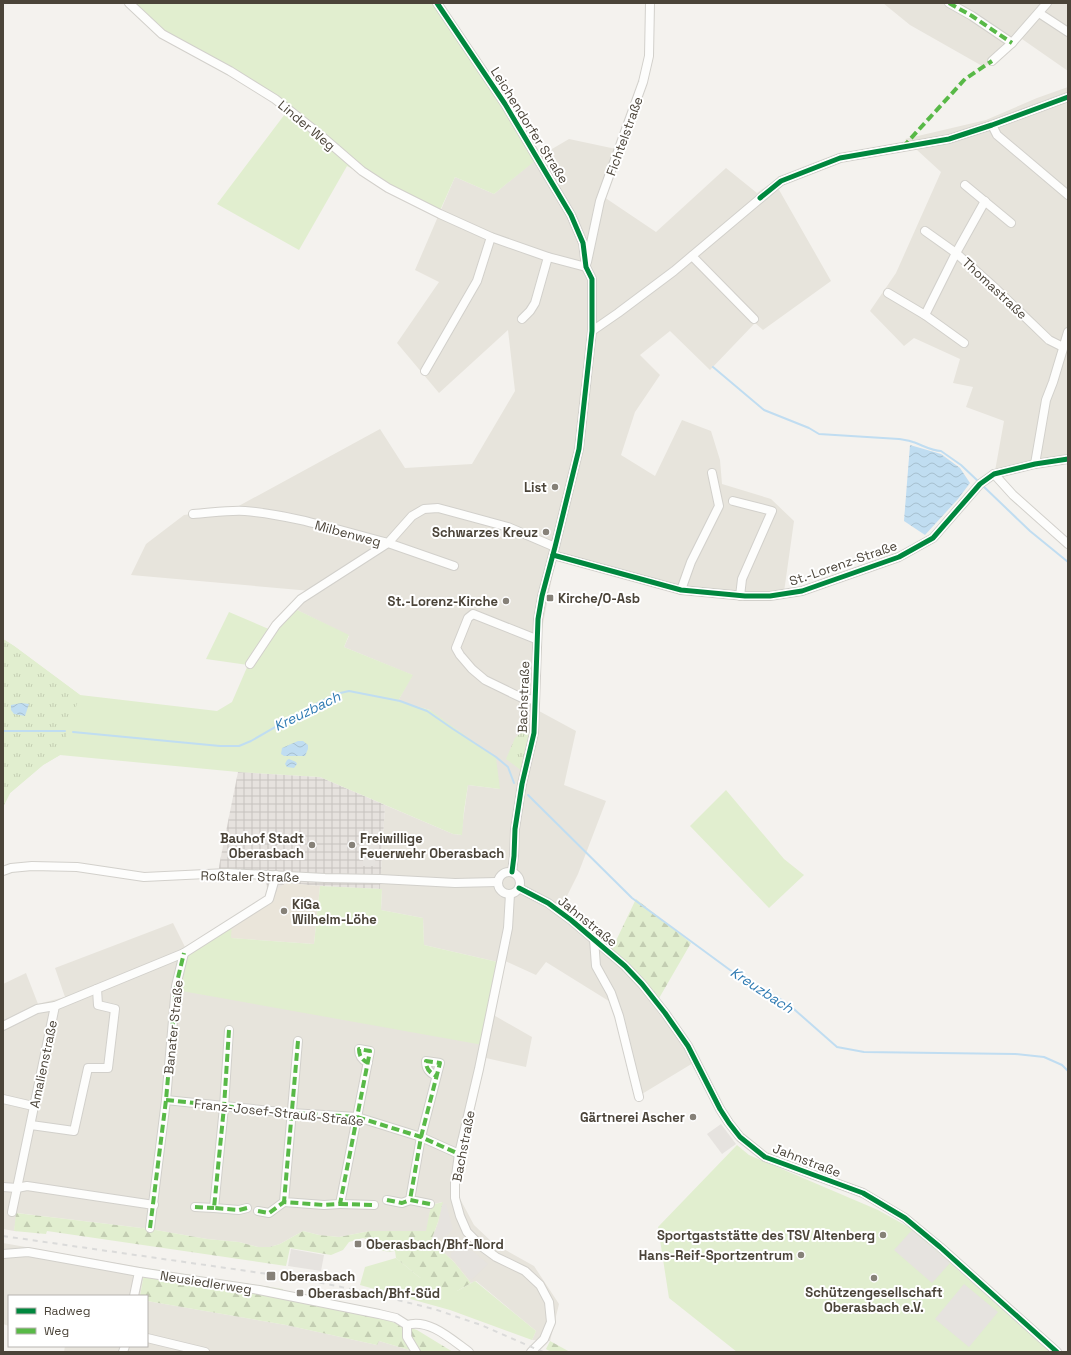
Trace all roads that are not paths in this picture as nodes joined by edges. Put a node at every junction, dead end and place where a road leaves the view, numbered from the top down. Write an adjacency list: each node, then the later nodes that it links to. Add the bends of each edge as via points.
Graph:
1 (129, 3): 17 (street, Linder Weg, via 162,34 276,99 362,171 388,188)
2 (437, 3): 21 (street, Leichendorfer Straße, via 505,104 571,215 583,243)
3 (650, 3): 21 (street, Fichtelstraße, via 648,56 643,82 600,201)
4 (949, 3): 8 (street)
5 (1047, 3): 6 (street)
6 (1038, 14): 7 (street); 8 (street)
7 (1068, 32)
8 (1012, 43): 9 (street)
9 (992, 61)
10 (1068, 97): 11 (street)
11 (992, 125): 13 (street, via 997,135); 19 (street, via 949,138 840,158 781,181)
12 (965, 185): 14 (street)
13 (1068, 195)
14 (985, 201): 15 (street); 18 (street)
15 (1011, 223)
16 (925, 231): 18 (street, Thomastraße)
17 (491, 237): 20 (street, Linder Weg); 30 (street, via 476,281)
18 (956, 253): 23 (street); 29 (street, Thomastraße, via 1050,340)
19 (692, 256): 25 (street); 26 (street)
20 (548, 257): 21 (street, Linder Weg); 24 (street, via 534,302)
21 (586, 267): 26 (street, via 592,279)
22 (888, 293): 23 (street)
23 (925, 315): 28 (street)
24 (522, 319)
25 (754, 319)
26 (592, 331): 39 (street, Bachstraße, via 579,449)
27 (1068, 332): 29 (street)
28 (964, 343)
29 (1063, 347): 32 (street, via 1046,400)
30 (425, 371)
31 (1068, 459): 32 (street)
32 (1035, 464): 34 (street)
33 (712, 473): 41 (street, via 720,506 691,562)
34 (994, 474): 38 (street, via 1013,495); 42 (street, St.-Lorenz-Straße, via 980,484 933,538 899,557 802,591 770,596)
35 (733, 501): 42 (street, via 772,511 742,579)
36 (193, 514): 37 (street, Milbenweg, via 244,511 302,520)
37 (388, 543): 39 (street, Milbenweg, via 412,516 424,509 438,508 508,527); 40 (street); 44 (street, via 301,599 276,625)
38 (1068, 544)
39 (554, 551): 41 (street, St.-Lorenz-Straße); 43 (street, Bachstraße, via 542,596)
40 (454, 566)
41 (681, 590): 42 (street, St.-Lorenz-Straße)
42 (740, 596)
43 (536, 639): 45 (street, Bachstraße); 45 (street, via 473,614 468,618 456,648 460,656 485,680 522,698)
44 (250, 664)
45 (535, 700): 47 (street, Bachstraße, via 534,733 522,784)
46 (3, 871): 48 (street, Roßtaler Straße, via 32,866 77,867 144,877 227,873)
47 (512, 872): 49 (street, via 500,876); 50 (street, via 520,882)
48 (276, 875): 49 (street, Roßtaler Straße, via 454,883); 53 (street, via 269,899)
49 (498, 882): 51 (street, via 502,892)
50 (519, 888): 51 (street); 52 (street, Jahnstraße, via 548,903)
51 (510, 894): 70 (street, Bachstraße, via 508,928)
52 (594, 939): 61 (street, Jahnstraße, via 596,966 611,993); 95 (street, Jahnstraße, via 638,979 665,1013 688,1046 728,1123 740,1137 765,1157 863,1193 905,1218)
53 (184, 953): 54 (street, Amalienstraße); 63 (street, Banater Straße, via 176,986)
54 (97, 989): 55 (street, Amalienstraße); 68 (street, via 98,1005 115,1009 108,1068 88,1068 74,1131)
55 (54, 1006): 56 (street, via 38,1009); 64 (street, Amalienstraße)
56 (3, 1026)
57 (229, 1030): 65 (street)
58 (298, 1041): 66 (street)
59 (368, 1063): 67 (street)
60 (436, 1076): 69 (street)
61 (639, 1097)
62 (3, 1099): 64 (street)
63 (166, 1100): 65 (street, Franz-Josef-Strauß-Straße); 78 (street, Banater Straße)
64 (33, 1106): 68 (street, Amalienstraße)
65 (224, 1107): 66 (street, Franz-Josef-Strauß-Straße); 81 (street)
66 (290, 1113): 67 (street, Franz-Josef-Strauß-Straße); 75 (street)
67 (357, 1118): 69 (street, Franz-Josef-Strauß-Straße); 76 (street)
68 (31, 1125): 72 (street, Amalienstraße)
69 (421, 1137): 70 (street, Franz-Josef-Strauß-Straße); 74 (street)
70 (459, 1154): 94 (street, Bachstraße, via 455,1198 467,1232 496,1257 525,1272 540,1285 549,1302 551,1322 544,1339)
71 (3, 1187): 72 (street)
72 (17, 1188): 78 (street, via 28,1186); 84 (street, Amalienstraße)
73 (387, 1200): 74 (street, via 402,1203)
74 (410, 1200): 77 (street)
75 (284, 1202): 76 (street); 83 (street, via 269,1213)
76 (340, 1204): 79 (street)
77 (430, 1204)
78 (154, 1205): 85 (street, Banater Straße)
79 (374, 1205)
80 (195, 1207): 81 (street)
81 (214, 1208): 82 (street)
82 (247, 1208)
83 (258, 1211)
84 (12, 1212)
85 (150, 1228)
86 (3, 1254): 87 (street, Neusiedlerweg, via 28,1252)
87 (139, 1272): 88 (street); 89 (street, Neusiedlerweg, via 259,1290 396,1318)
88 (134, 1295)
89 (407, 1325): 92 (street, via 408,1337); 93 (street, via 423,1324 437,1330)
90 (148, 1338): 91 (street)
91 (205, 1352)
92 (416, 1352)
93 (470, 1352)
94 (532, 1352)
95 (1057, 1352)

